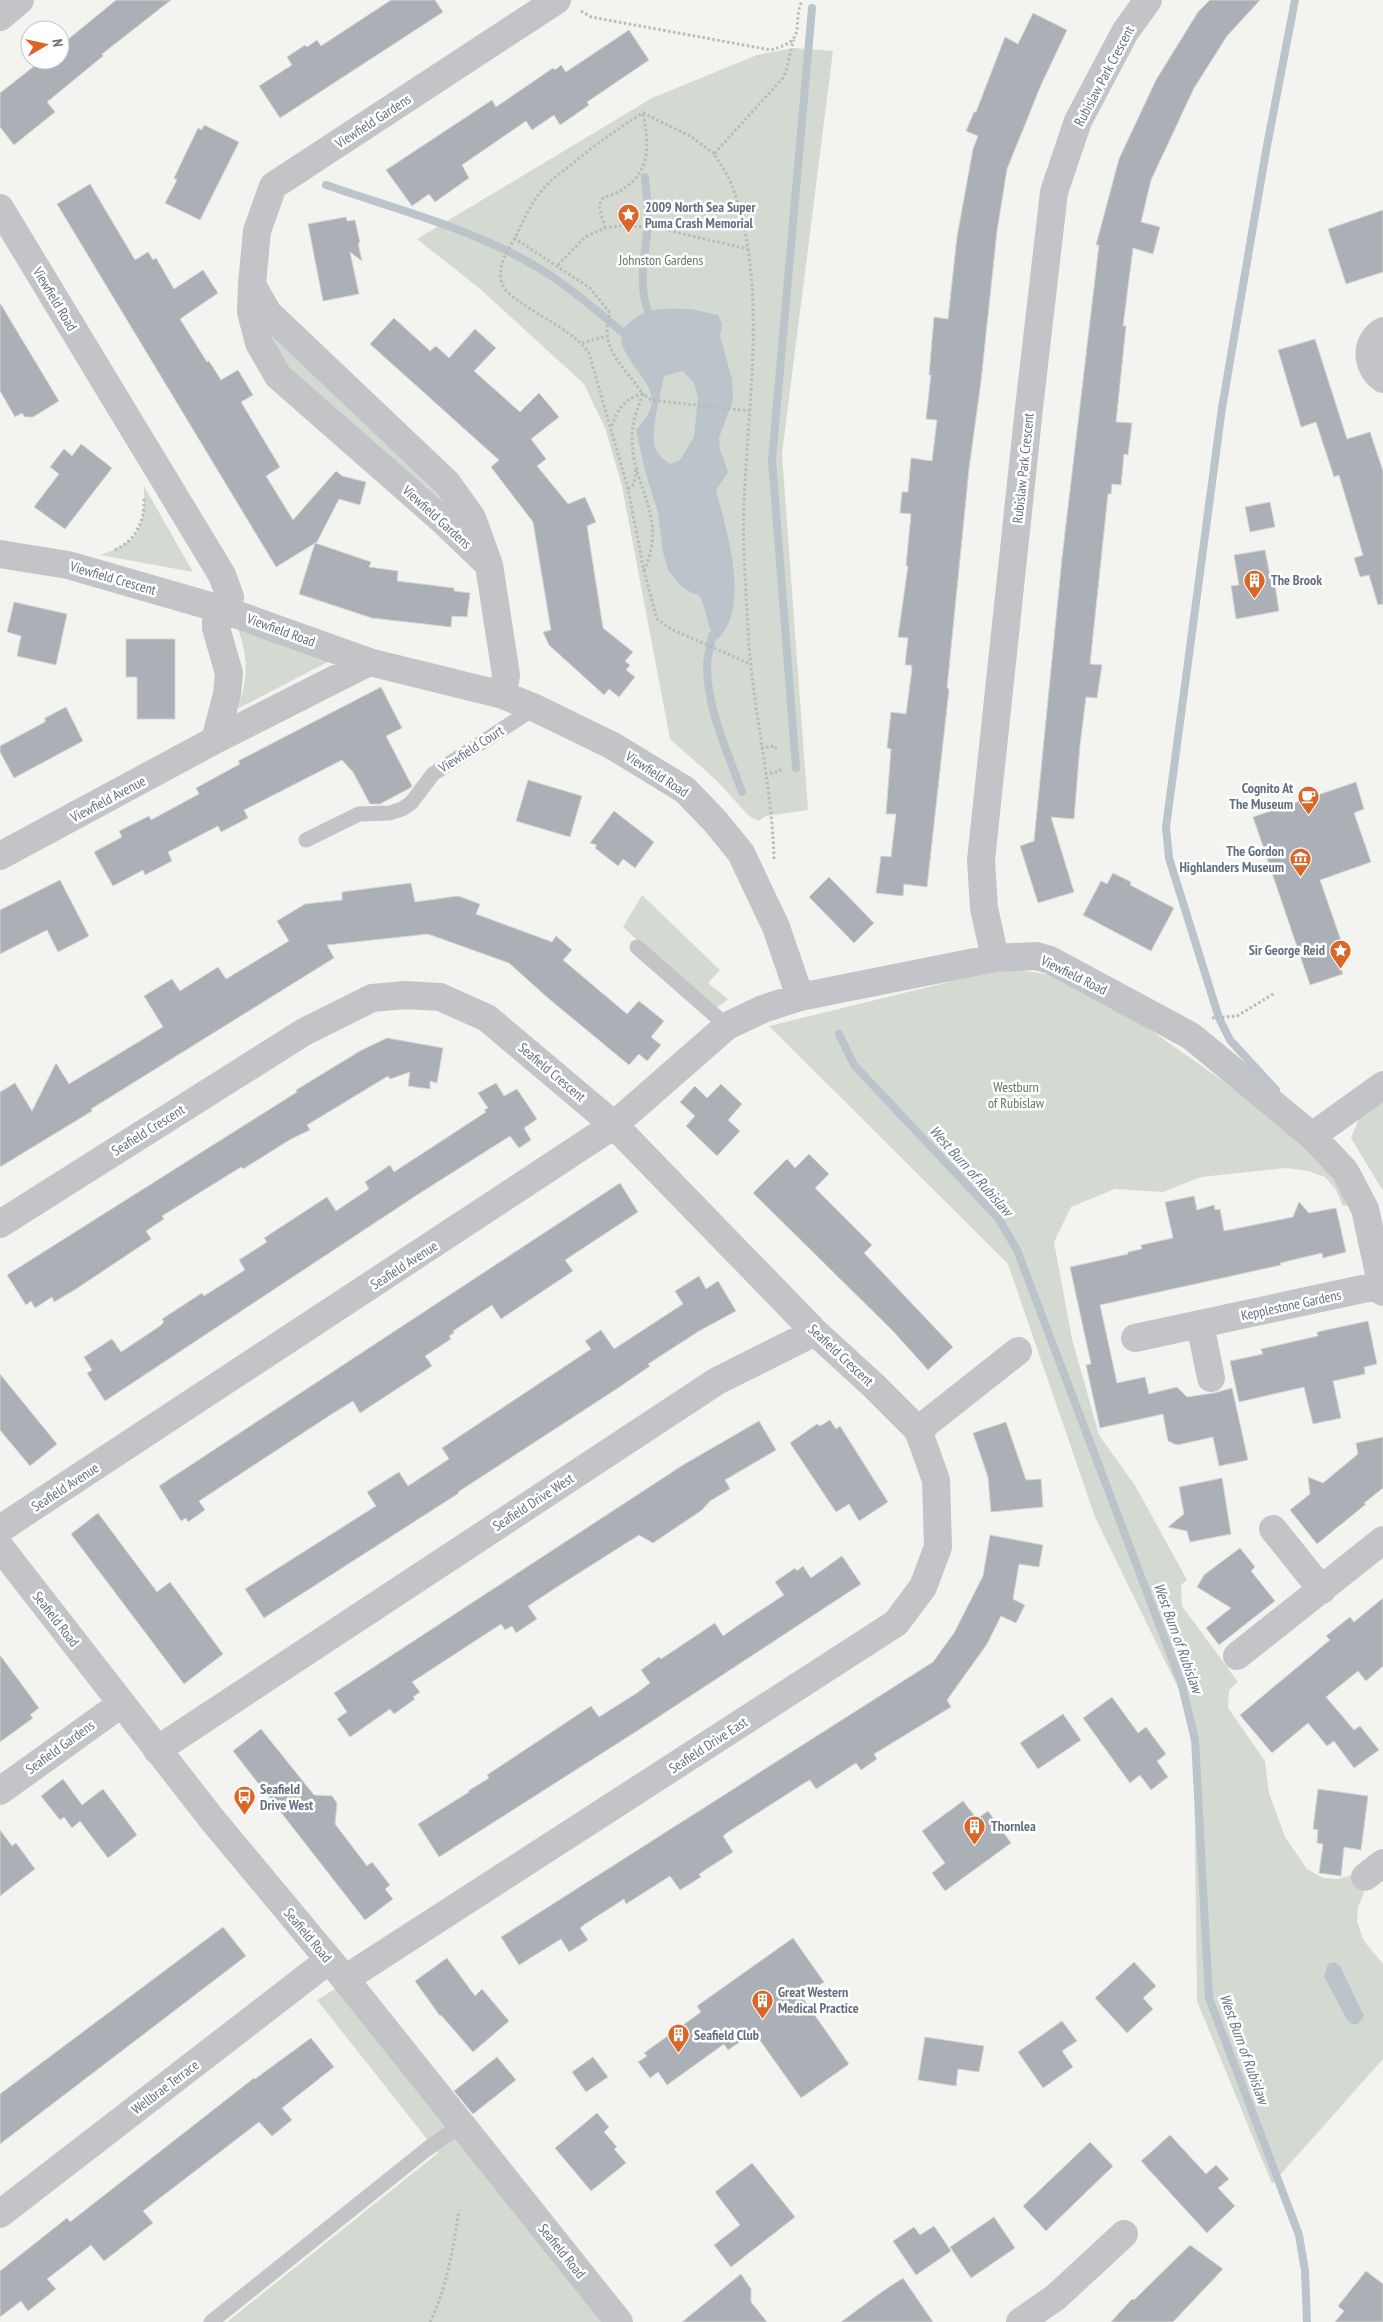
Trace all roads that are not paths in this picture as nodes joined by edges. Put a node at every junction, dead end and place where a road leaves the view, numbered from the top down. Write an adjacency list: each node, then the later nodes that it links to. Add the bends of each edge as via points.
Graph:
1 (20, 0): 4 (street)
2 (1148, 0): 19 (street, Rubislaw Park Crescent, via 1125,32 1078,121 1054,192 981,860 984,908)
3 (567, 4): 6 (street, Viewfield Gardens, via 273,186 257,231)
4 (0, 16)
5 (0, 208): 11 (street, Viewfield Road, via 222,575 230,597)
6 (252, 284): 10 (street, Viewfield Gardens, via 268,313 446,483 472,518); 10 (street, Viewfield Gardens, via 251,312 259,343 278,376)
7 (1383, 331): 8 (street, via 1373,340 1369,357 1375,373)
8 (1383, 379)
9 (0, 554): 11 (street, Viewfield Crescent, via 68,565)
10 (489, 565): 13 (street, Viewfield Gardens, via 506,675)
11 (224, 610): 12 (street, Viewfield Road); 15 (street, via 216,621 216,628 229,672)
12 (369, 662): 13 (street, Viewfield Road); 15 (street, Viewfield Avenue)
13 (503, 695): 14 (street, Viewfield Road)
14 (535, 708): 16 (lane, Viewfield Court, via 433,774 411,803 402,809 390,813 359,814); 20 (street, Viewfield Road, via 613,746 685,790 715,821 741,853 776,927)
15 (216, 740): 17 (street, Viewfield Avenue)
16 (306, 840)
17 (0, 856)
18 (637, 947): 21 (lane)
19 (995, 958): 20 (street, Viewfield Road); 24 (street, Viewfield Road, via 1036,956 1050,960 1191,1036)
20 (800, 997): 21 (street, Seafield Avenue, via 763,1009)
21 (727, 1026): 23 (street, Seafield Avenue)
22 (1383, 1085): 24 (street)
23 (614, 1125): 25 (street, Seafield Crescent, via 487,1018 440,997 406,994 372,998 304,1032); 28 (street, Seafield Crescent); 33 (street, Seafield Avenue)
24 (1312, 1136): 26 (street, Kepplestone Gardens, via 1344,1171 1365,1209)
25 (0, 1224)
26 (1382, 1289): 27 (street, Kepplestone Gardens)
27 (1200, 1324): 29 (street, Kepplestone Gardens); 31 (street)
28 (815, 1332): 32 (street, Seafield Crescent); 40 (street, Seafield Drive West, via 717,1381)
29 (1135, 1338)
30 (1018, 1351): 32 (street)
31 (1211, 1378)
32 (918, 1430): 42 (street, Seafield Drive East, via 936,1480 938,1547 923,1587 896,1624)
33 (0, 1529)
34 (1273, 1529): 37 (street)
35 (1383, 1540): 37 (street)
36 (0, 1547): 39 (street, Seafield Road)
37 (1322, 1590): 38 (street)
38 (1237, 1656)
39 (121, 1704): 40 (street, Seafield Road); 41 (street, Seafield Gardens)
40 (157, 1750): 42 (street, Seafield Road)
41 (0, 1791)
42 (337, 1969): 43 (street, Seafield Road); 44 (street, Wellbrae Terrace)
43 (461, 2125): 47 (lane); 48 (street, Seafield Road)
44 (0, 2214)
45 (1124, 2234): 46 (street)
46 (1056, 2297): 49 (street); 50 (street)
47 (211, 2322)
48 (619, 2322)
49 (1020, 2322)
50 (1039, 2322)

